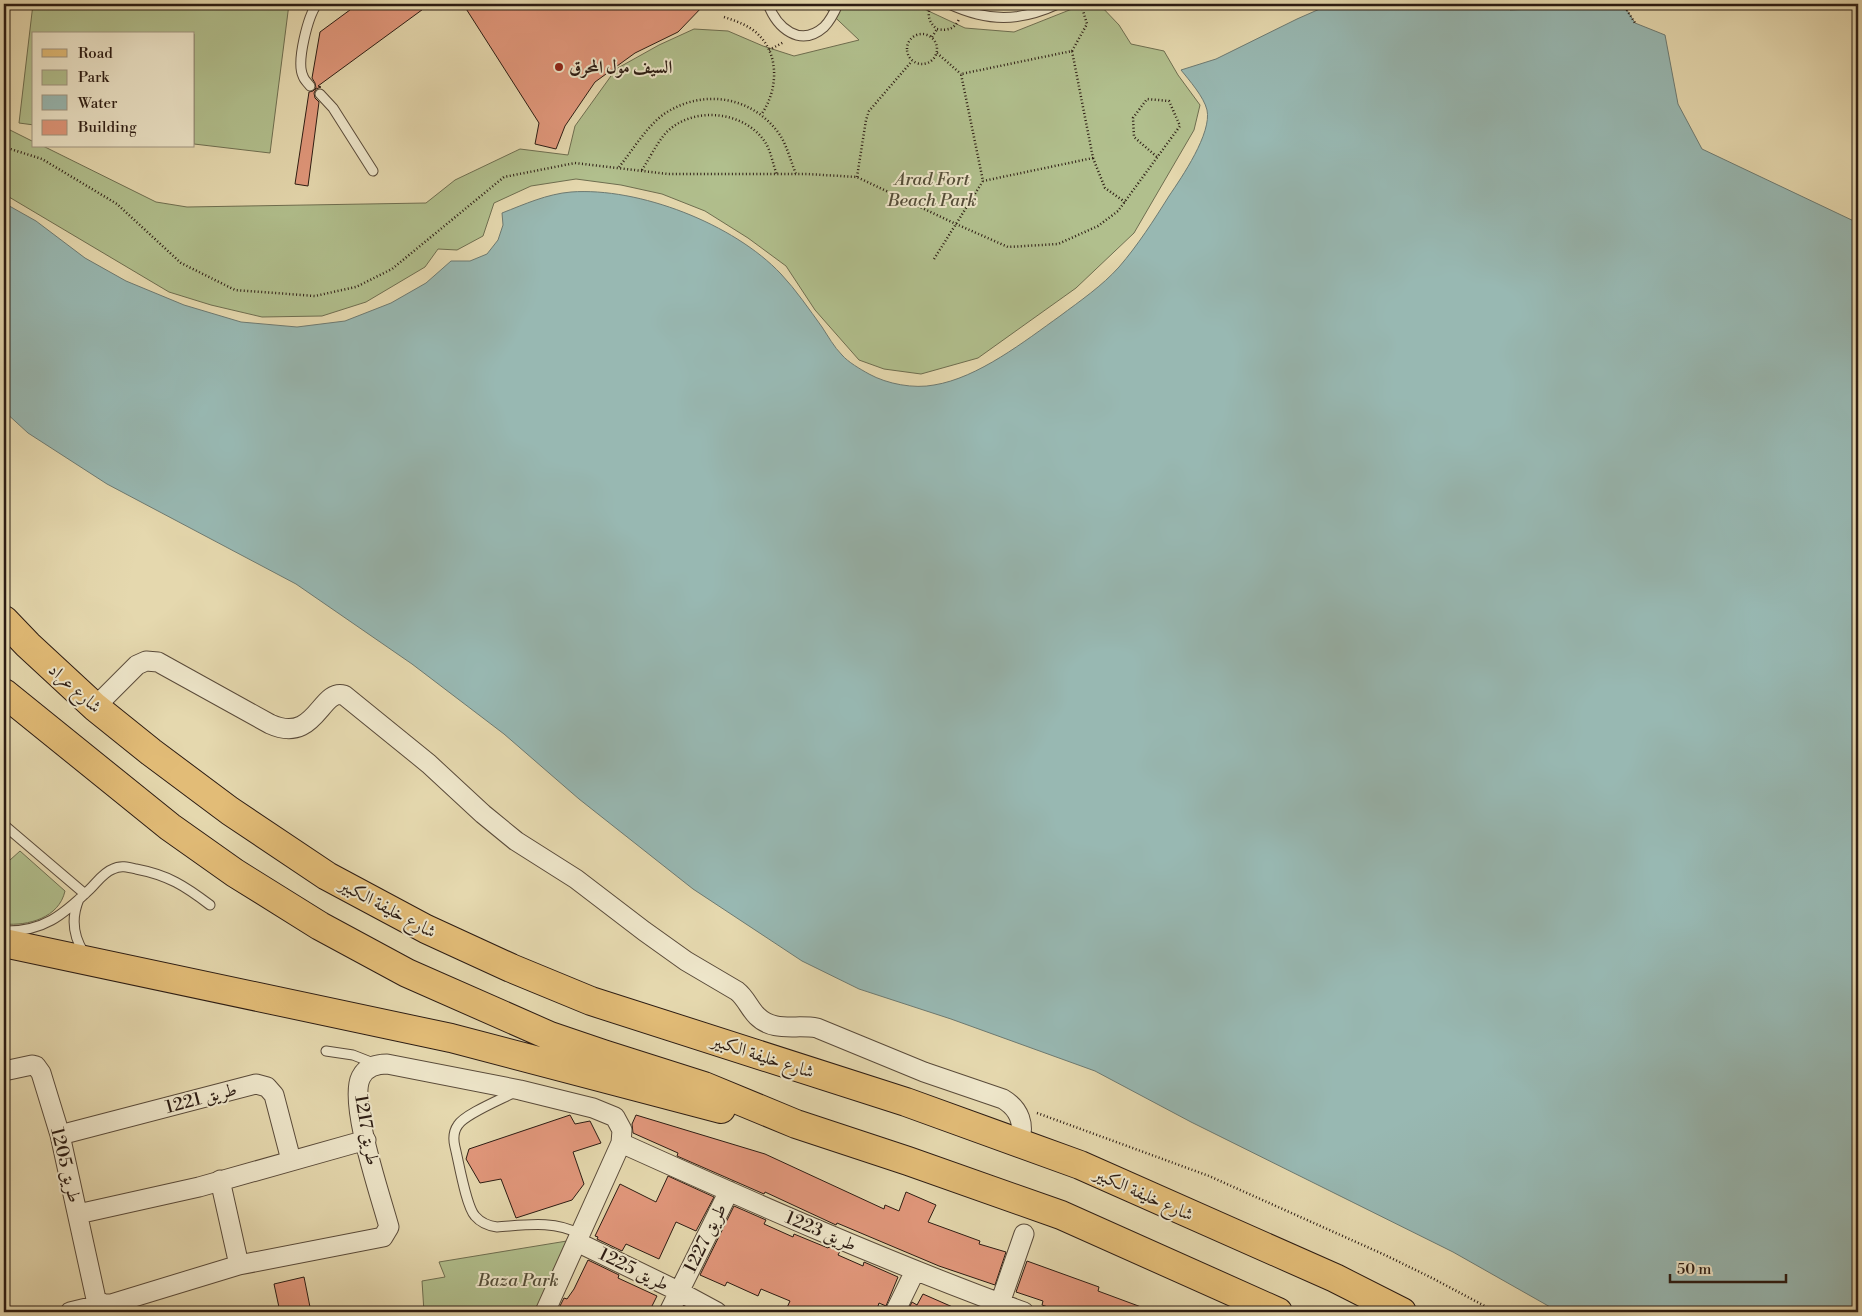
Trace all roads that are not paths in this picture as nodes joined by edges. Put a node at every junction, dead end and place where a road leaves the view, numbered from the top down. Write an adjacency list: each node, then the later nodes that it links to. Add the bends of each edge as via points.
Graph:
1 (317, 4): 6 (lane, via 308,22 300,64)
2 (768, 4): 3 (lane, via 779,24 796,36 824,27)
3 (838, 4)
4 (949, 4): 5 (lane, via 979,15 1011,18)
5 (1058, 4)
6 (310, 86)
7 (320, 94): 8 (lane, via 337,114)
8 (373, 171)
9 (4, 620): 11 (main road, شارع عراد)
10 (4, 693): 23 (main road, via 170,827 235,873 320,926 407,973 541,1032 704,1086)
11 (95, 707): 12 (main road, شارع عراد); 27 (street, via 137,665 151,660 283,728 304,725 332,696 344,695 516,841 576,879 686,961 737,991 762,1020 777,1027 822,1029 916,1069 1011,1104 1022,1126)
12 (151, 752): 27 (main road, شارع خليفة الكبير, via 230,811 327,876 426,929 511,968 591,1001 906,1102)
13 (4, 824): 14 (lane)
14 (82, 896): 15 (lane, via 113,868 126,867 156,872 184,885); 16 (lane, via 43,925); 18 (lane, via 74,914 74,931)
15 (210, 904)
16 (4, 931)
17 (4, 943): 18 (main road)
18 (89, 960): 23 (main road, via 452,1038 674,1097)
19 (326, 1051): 20 (lane, via 353,1055)
20 (377, 1064): 22 (street); 25 (street, طريق 1217, via 362,1075 359,1082 359,1110)
21 (4, 1071): 24 (street, طريق 1205, via 27,1065 39,1069)
22 (520, 1090): 26 (street, via 593,1108 615,1117 622,1130); 33 (lane, via 464,1118 454,1131 453,1139 472,1211 490,1226 546,1224 564,1227)
23 (796, 1124): 45 (main road, via 1061,1215)
24 (60, 1135): 28 (street, طريق 1221, via 256,1084 267,1087 274,1095); 31 (street, طريق 1205)
25 (366, 1140): 28 (street); 34 (street, طريق 1217, via 389,1227 383,1237)
26 (621, 1143): 30 (street, طريق 1223); 33 (street)
27 (1019, 1143): 46 (main road, شارع خليفة الكبير, via 1080,1165 1335,1278)
28 (291, 1160): 29 (street)
29 (220, 1180): 31 (street); 34 (street)
30 (728, 1191): 35 (street, طريق 1223); 36 (street, طريق 1227)
31 (78, 1214): 38 (street, طريق 1205)
32 (1024, 1234): 37 (street)
33 (579, 1238): 36 (street, طريق 1225); 40 (street)
34 (239, 1265): 38 (street, طريق 1217)
35 (915, 1271): 37 (street, طريق 1223); 43 (street)
36 (680, 1292): 41 (street, طريق 1227); 42 (street, طريق 1225)
37 (1000, 1304): 44 (street, طريق 1223)
38 (105, 1305): 39 (street, طريق 1217)
39 (70, 1312)
40 (545, 1312)
41 (670, 1312)
42 (717, 1312)
43 (895, 1312)
44 (1024, 1312)
45 (1278, 1312)
46 (1402, 1312)

